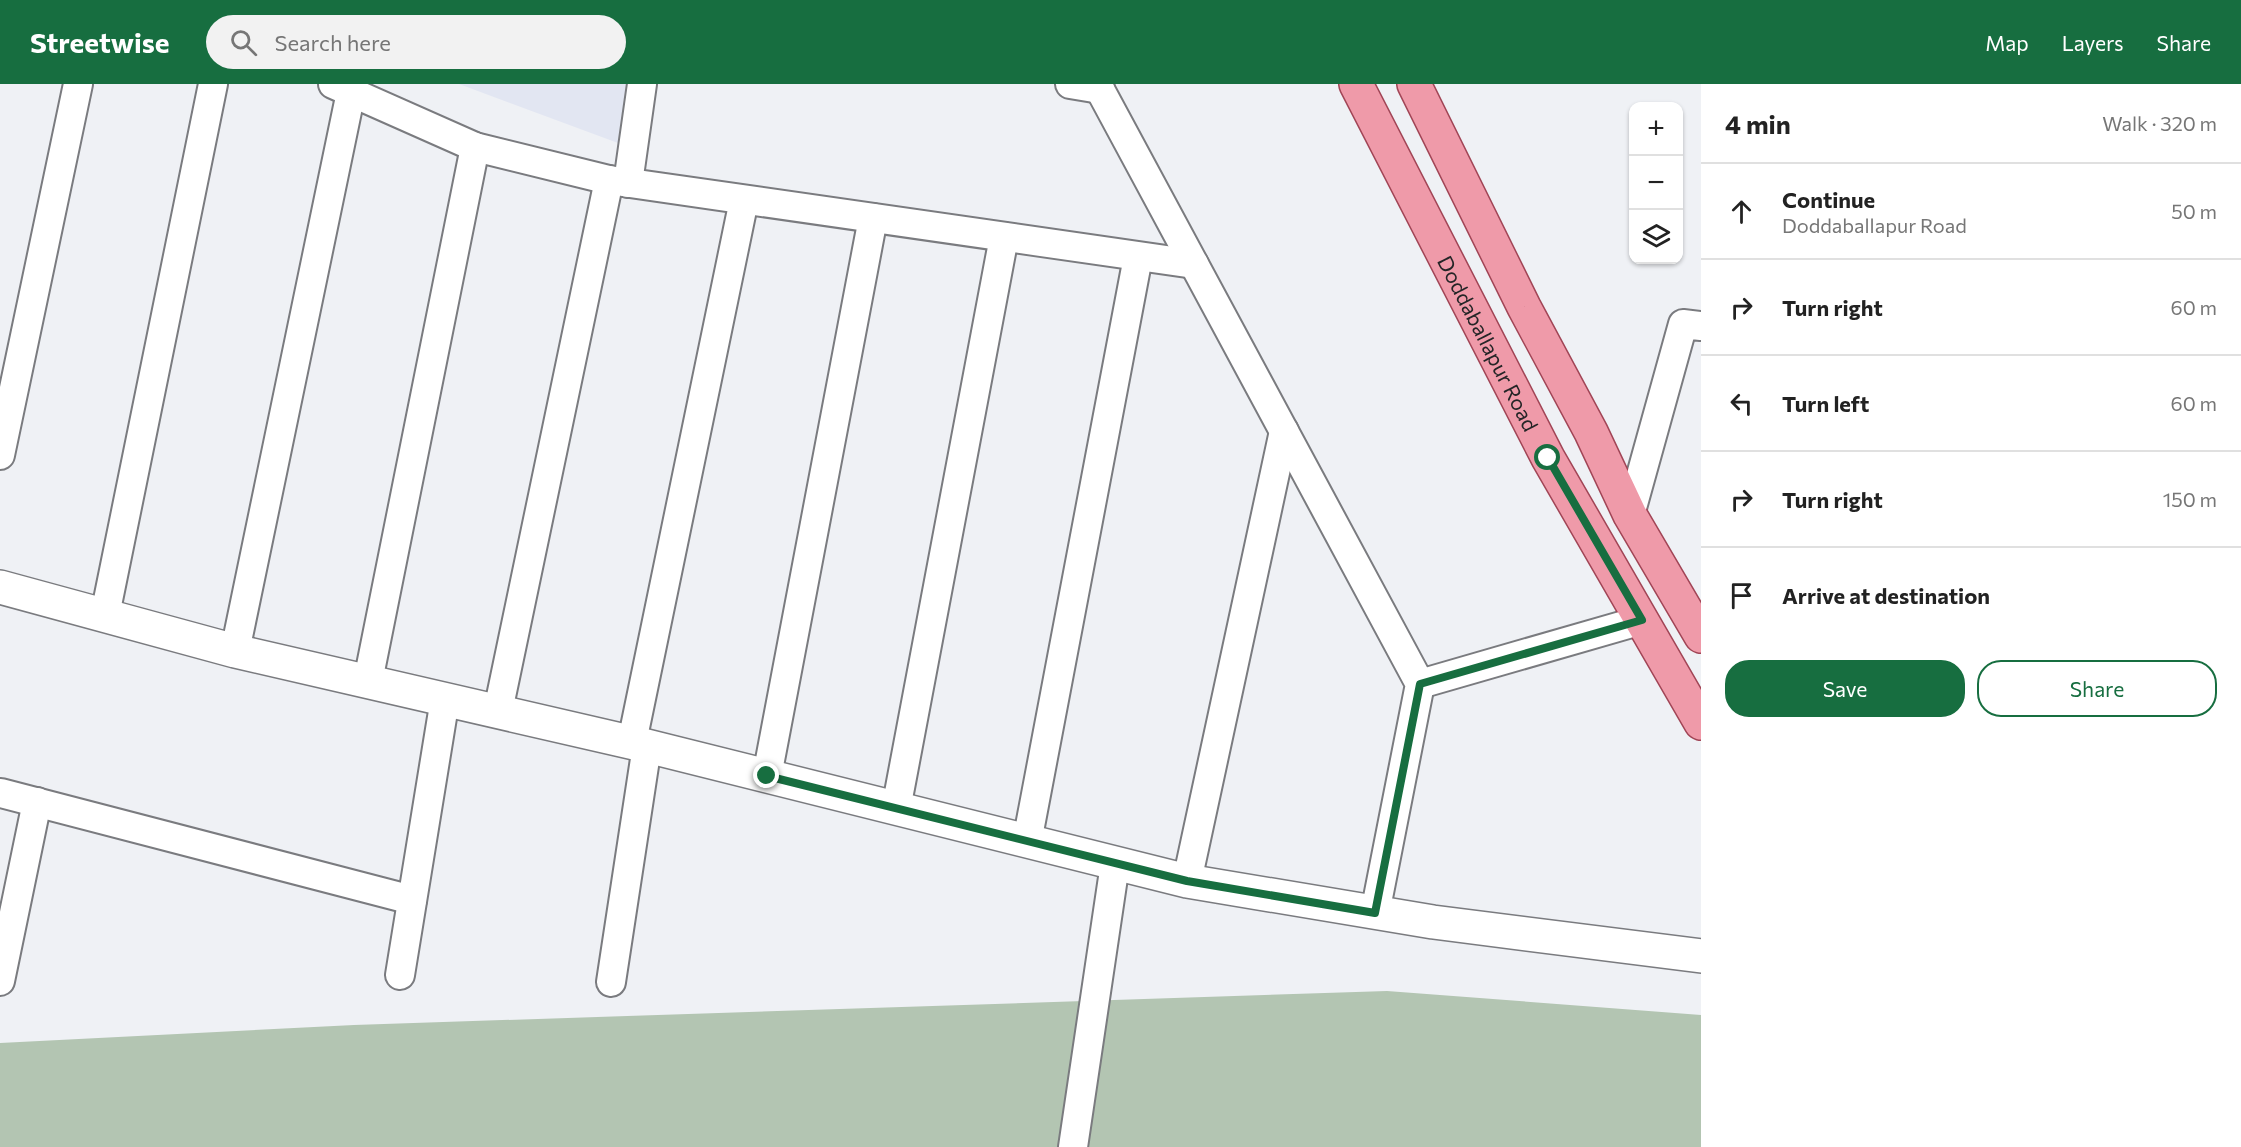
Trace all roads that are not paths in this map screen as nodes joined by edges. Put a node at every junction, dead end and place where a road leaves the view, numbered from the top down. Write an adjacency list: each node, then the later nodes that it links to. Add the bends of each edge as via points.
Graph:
1 (78, 84): 18 (street)
2 (213, 84): 21 (street)
3 (642, 84): 10 (street)
4 (1070, 84): 7 (street)
5 (1356, 84): 22 (main road, Doddaballapur Road, via 1548,458)
6 (1414, 84): 19 (main road)
7 (1099, 86): 15 (street)
8 (342, 88): 9 (street); 24 (street)
9 (475, 147): 10 (street); 25 (street)
10 (618, 181): 11 (street); 28 (street)
11 (744, 200): 12 (street); 30 (street)
12 (873, 218): 13 (street); 31 (street)
13 (1005, 237): 14 (street); 34 (street)
14 (1138, 256): 15 (street); 35 (street)
15 (1194, 264): 17 (street)
16 (1701, 326): 19 (street, via 1683,324)
17 (1284, 431): 26 (street); 37 (street)
18 (0, 455)
19 (1630, 515): 23 (main road)
20 (0, 587): 21 (street)
21 (105, 615): 24 (street)
22 (1642, 620): 26 (street); 29 (main road, Doddaballapur Road)
23 (1701, 636)
24 (235, 651): 25 (street)
25 (368, 681): 27 (street)
26 (1420, 684): 39 (street)
27 (446, 699): 28 (street); 38 (street)
28 (498, 711): 30 (street)
29 (1701, 723)
30 (639, 744): 31 (street); 43 (street)
31 (767, 776): 34 (street)
32 (1, 793): 33 (street)
33 (37, 802): 38 (street); 42 (street)
34 (896, 809): 35 (street)
35 (1027, 842): 36 (street)
36 (1115, 864): 37 (street); 44 (street)
37 (1187, 881): 39 (street)
38 (412, 900): 41 (street)
39 (1375, 913): 40 (street)
40 (1701, 956)
41 (400, 975)
42 (0, 981)
43 (611, 982)
44 (1073, 1147)

